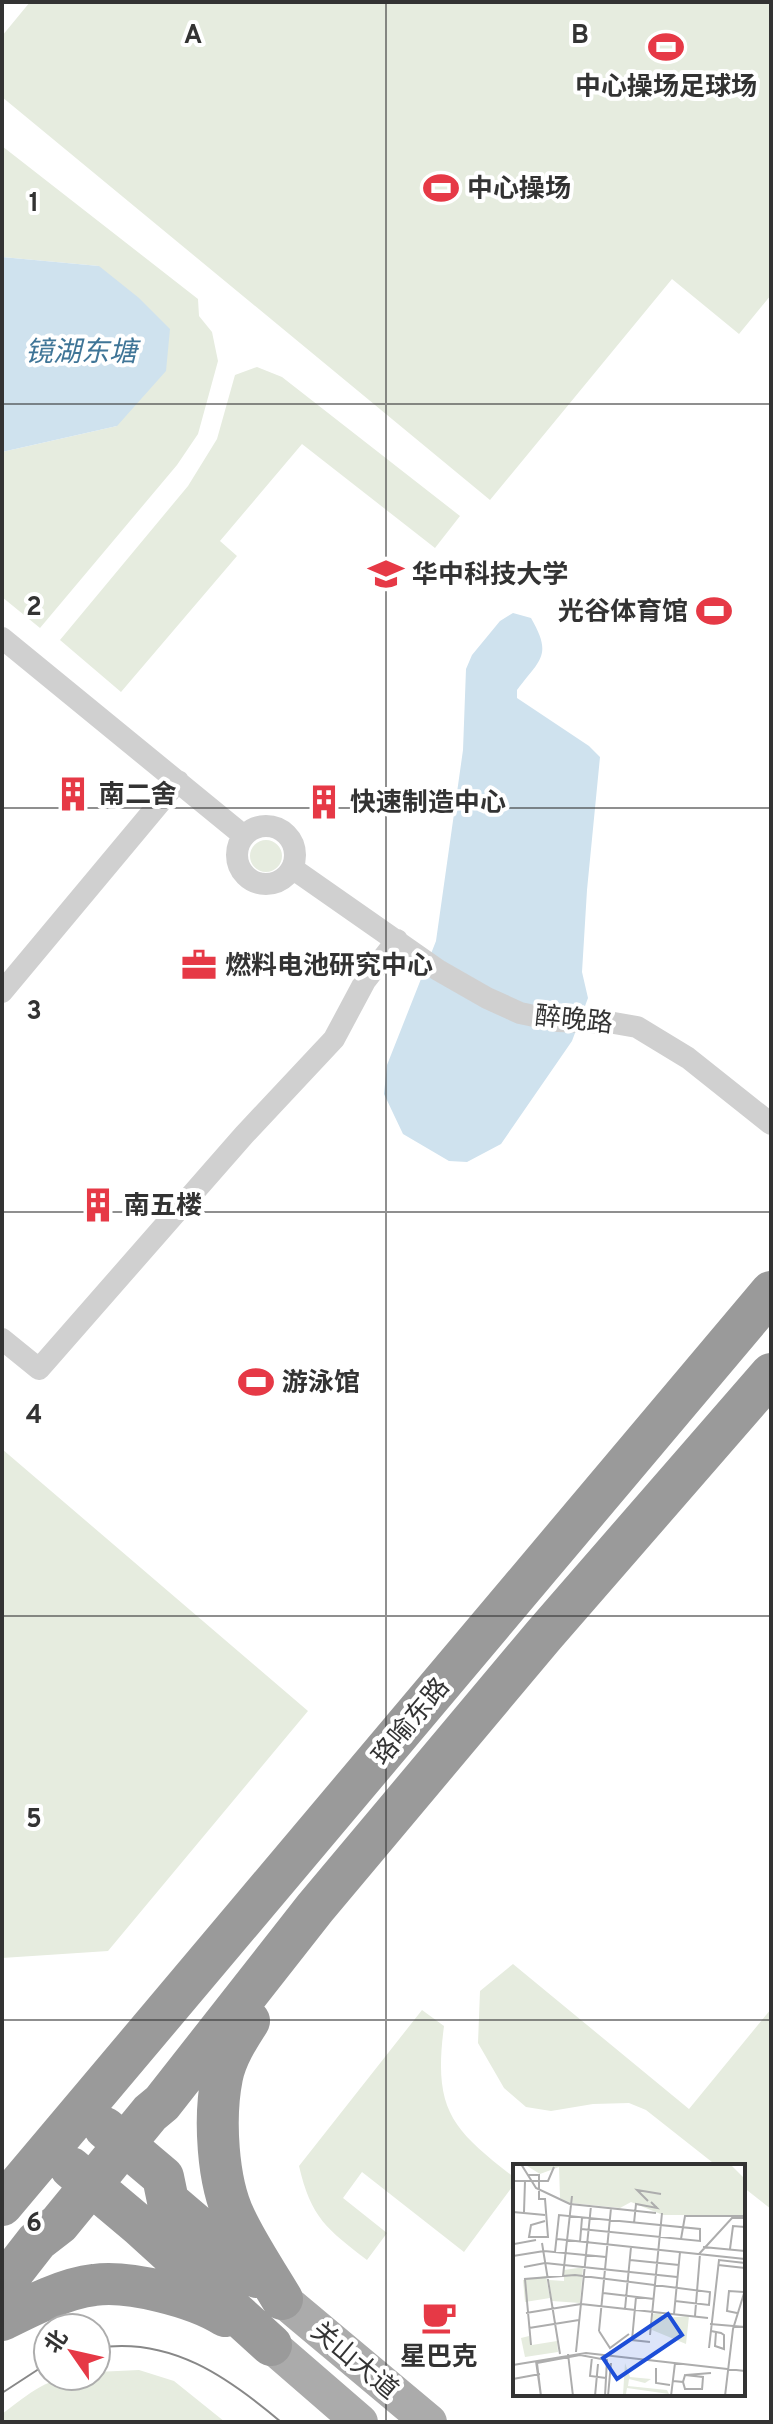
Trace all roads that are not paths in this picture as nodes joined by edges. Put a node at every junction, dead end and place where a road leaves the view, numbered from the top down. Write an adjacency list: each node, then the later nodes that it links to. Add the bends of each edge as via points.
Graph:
1 (2, 638): 2 (street)
2 (178, 781): 3 (street); 6 (street)
3 (244, 836): 4 (street, via 268,826 285,833 294,849); 4 (street, via 237,854 247,877 272,883)
4 (292, 868): 5 (street, 醉晚路)
5 (397, 940): 7 (street, 醉晚路, via 438,970 520,1013 637,1027 688,1058); 9 (street, via 365,981 334,1039 39,1369)
6 (2, 992)
7 (771, 1124)
8 (771, 1292): 12 (highway, 珞喻东路)
9 (2, 1339)
10 (771, 1374): 11 (highway, 珞喻东路)
11 (315, 1908): 13 (highway, 珞喻东路); 18 (highway, via 222,2075 219,2141 234,2216)
12 (83, 2109): 13 (highway); 14 (highway, 珞喻东路)
13 (124, 2144): 15 (highway, 珞喻东路); 18 (highway, via 163,2177 168,2201)
14 (48, 2149): 15 (highway); 16 (highway, 珞喻东路)
15 (91, 2185): 17 (highway, 珞喻东路); 20 (highway)
16 (2, 2205)
17 (2, 2286)
18 (282, 2299): 22 (main road, 关山大道)
19 (2, 2320): 20 (highway, via 34,2303 94,2285 138,2288 215,2310)
20 (271, 2345): 21 (main road, 关山大道)
21 (360, 2422)
22 (429, 2422)

